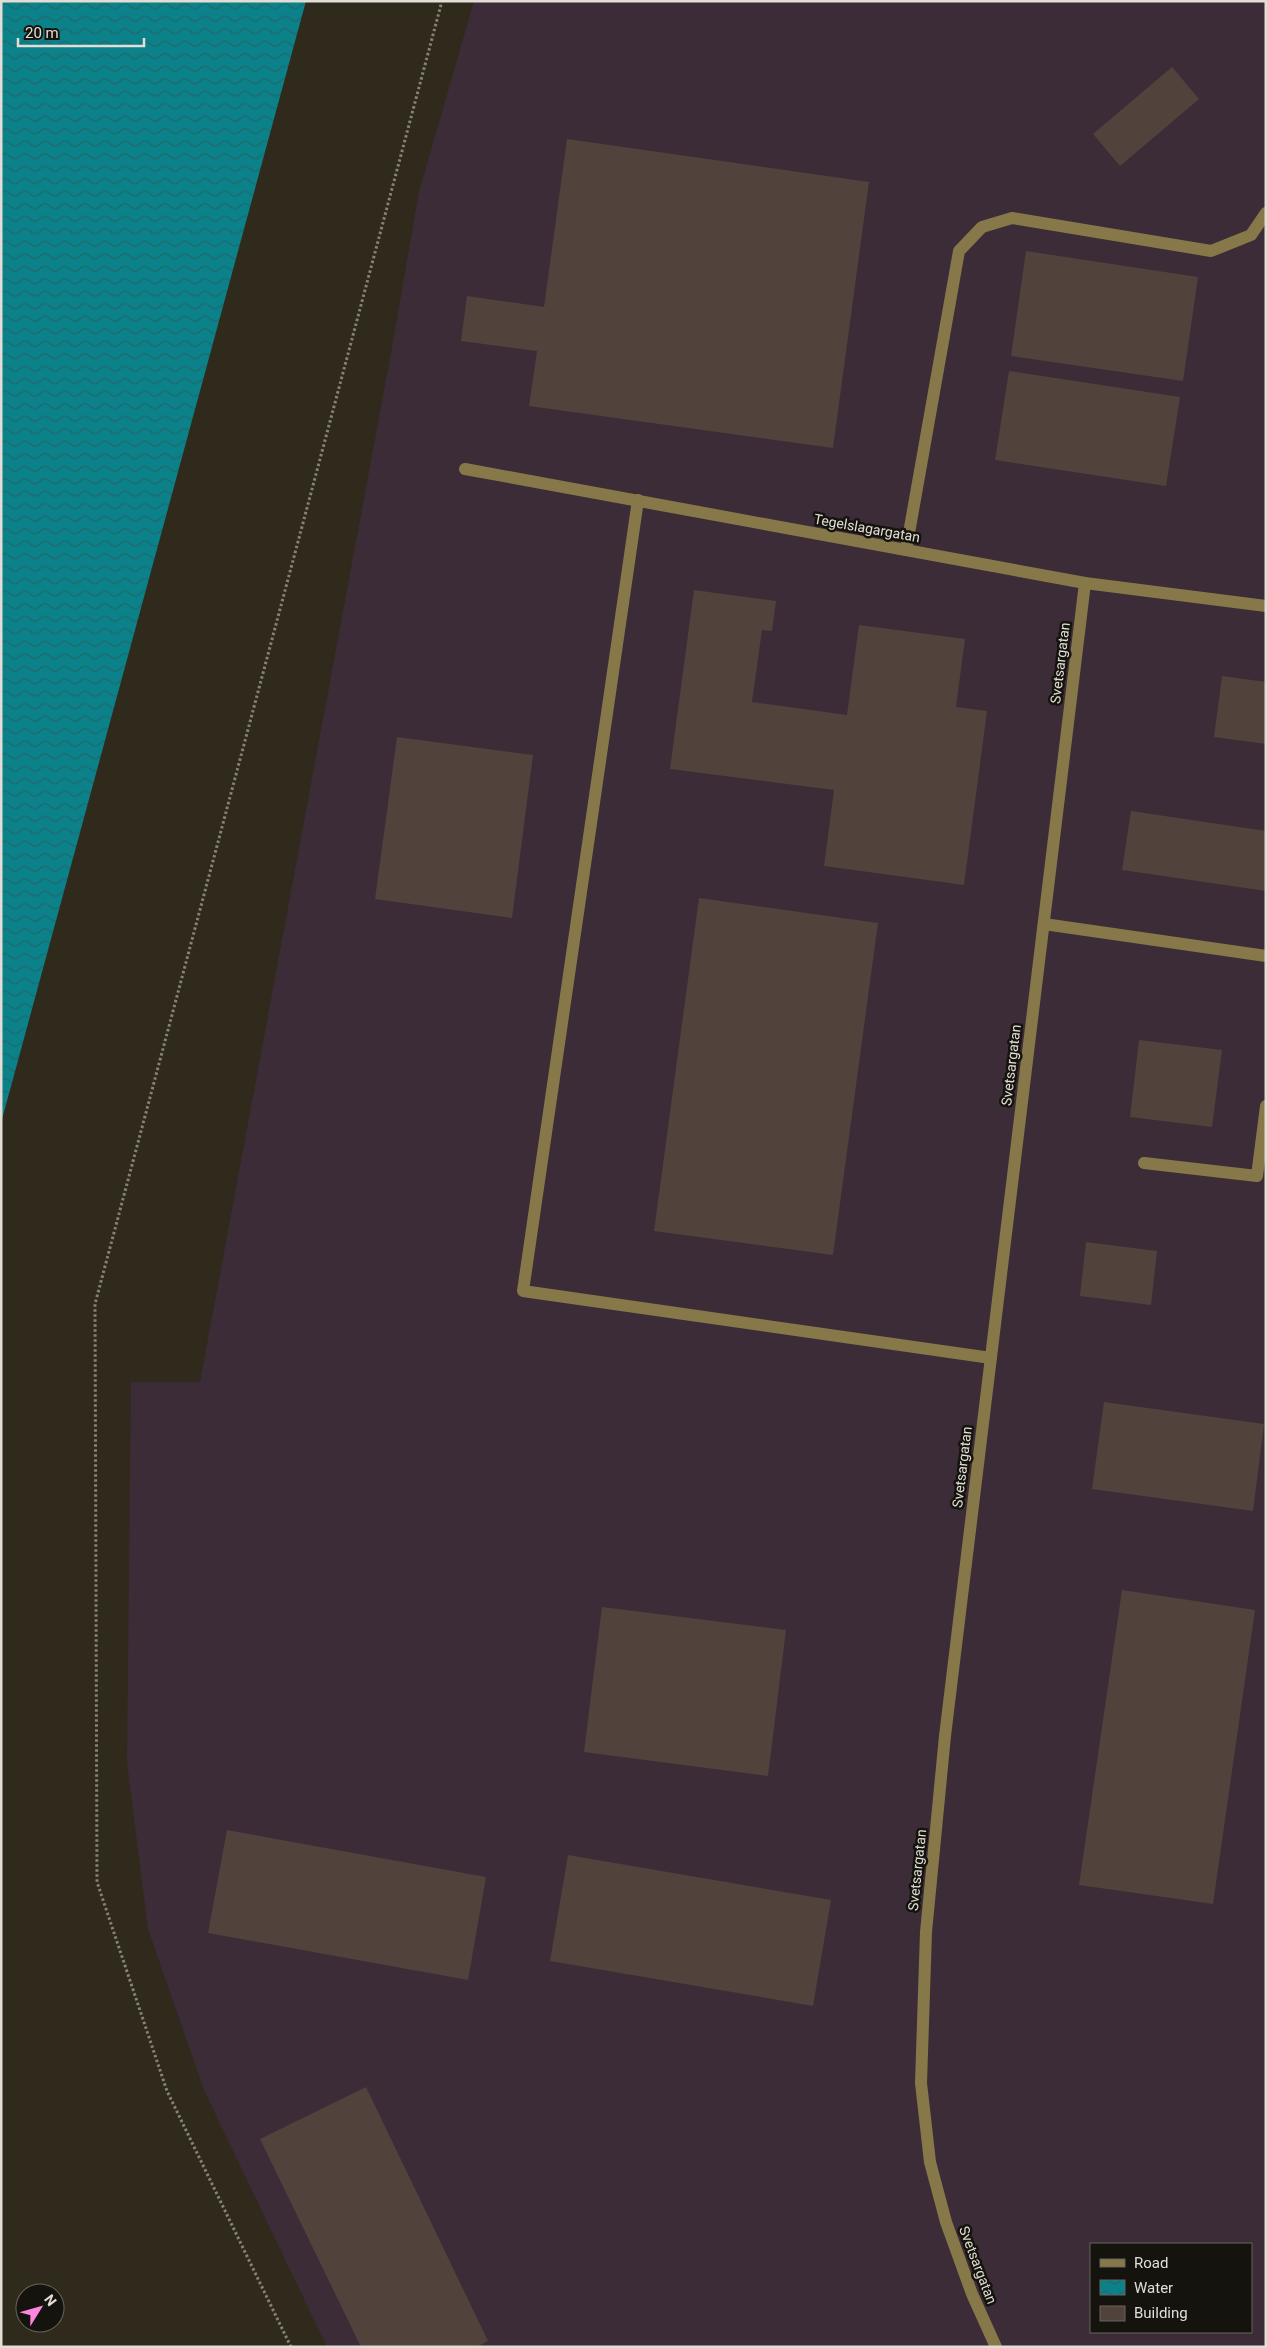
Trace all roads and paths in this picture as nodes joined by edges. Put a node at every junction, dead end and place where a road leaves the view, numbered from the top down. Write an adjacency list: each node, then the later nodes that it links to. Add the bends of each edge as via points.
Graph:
1 (442, 1): 13 (path, via 95,1304 97,1882 167,2091)
2 (1266, 213): 5 (street, via 1251,235 1211,251 1012,218 982,227 959,251)
3 (465, 469): 4 (street, Tegelslagargatan)
4 (638, 500): 5 (street, Tegelslagargatan); 12 (street, via 524,1291)
5 (906, 550): 6 (street, Tegelslagargatan)
6 (1085, 583): 7 (street, Tegelslagargatan); 8 (street, Svetsargatan)
7 (1266, 606)
8 (1044, 924): 9 (street); 12 (street, Svetsargatan)
9 (1266, 956)
10 (1266, 1106): 11 (street, via 1257,1176)
11 (1144, 1163)
12 (991, 1358): 14 (street, Svetsargatan, via 945,1736 926,1932 921,2084 930,2162 946,2222 972,2294)
13 (291, 2347)
14 (996, 2347)

